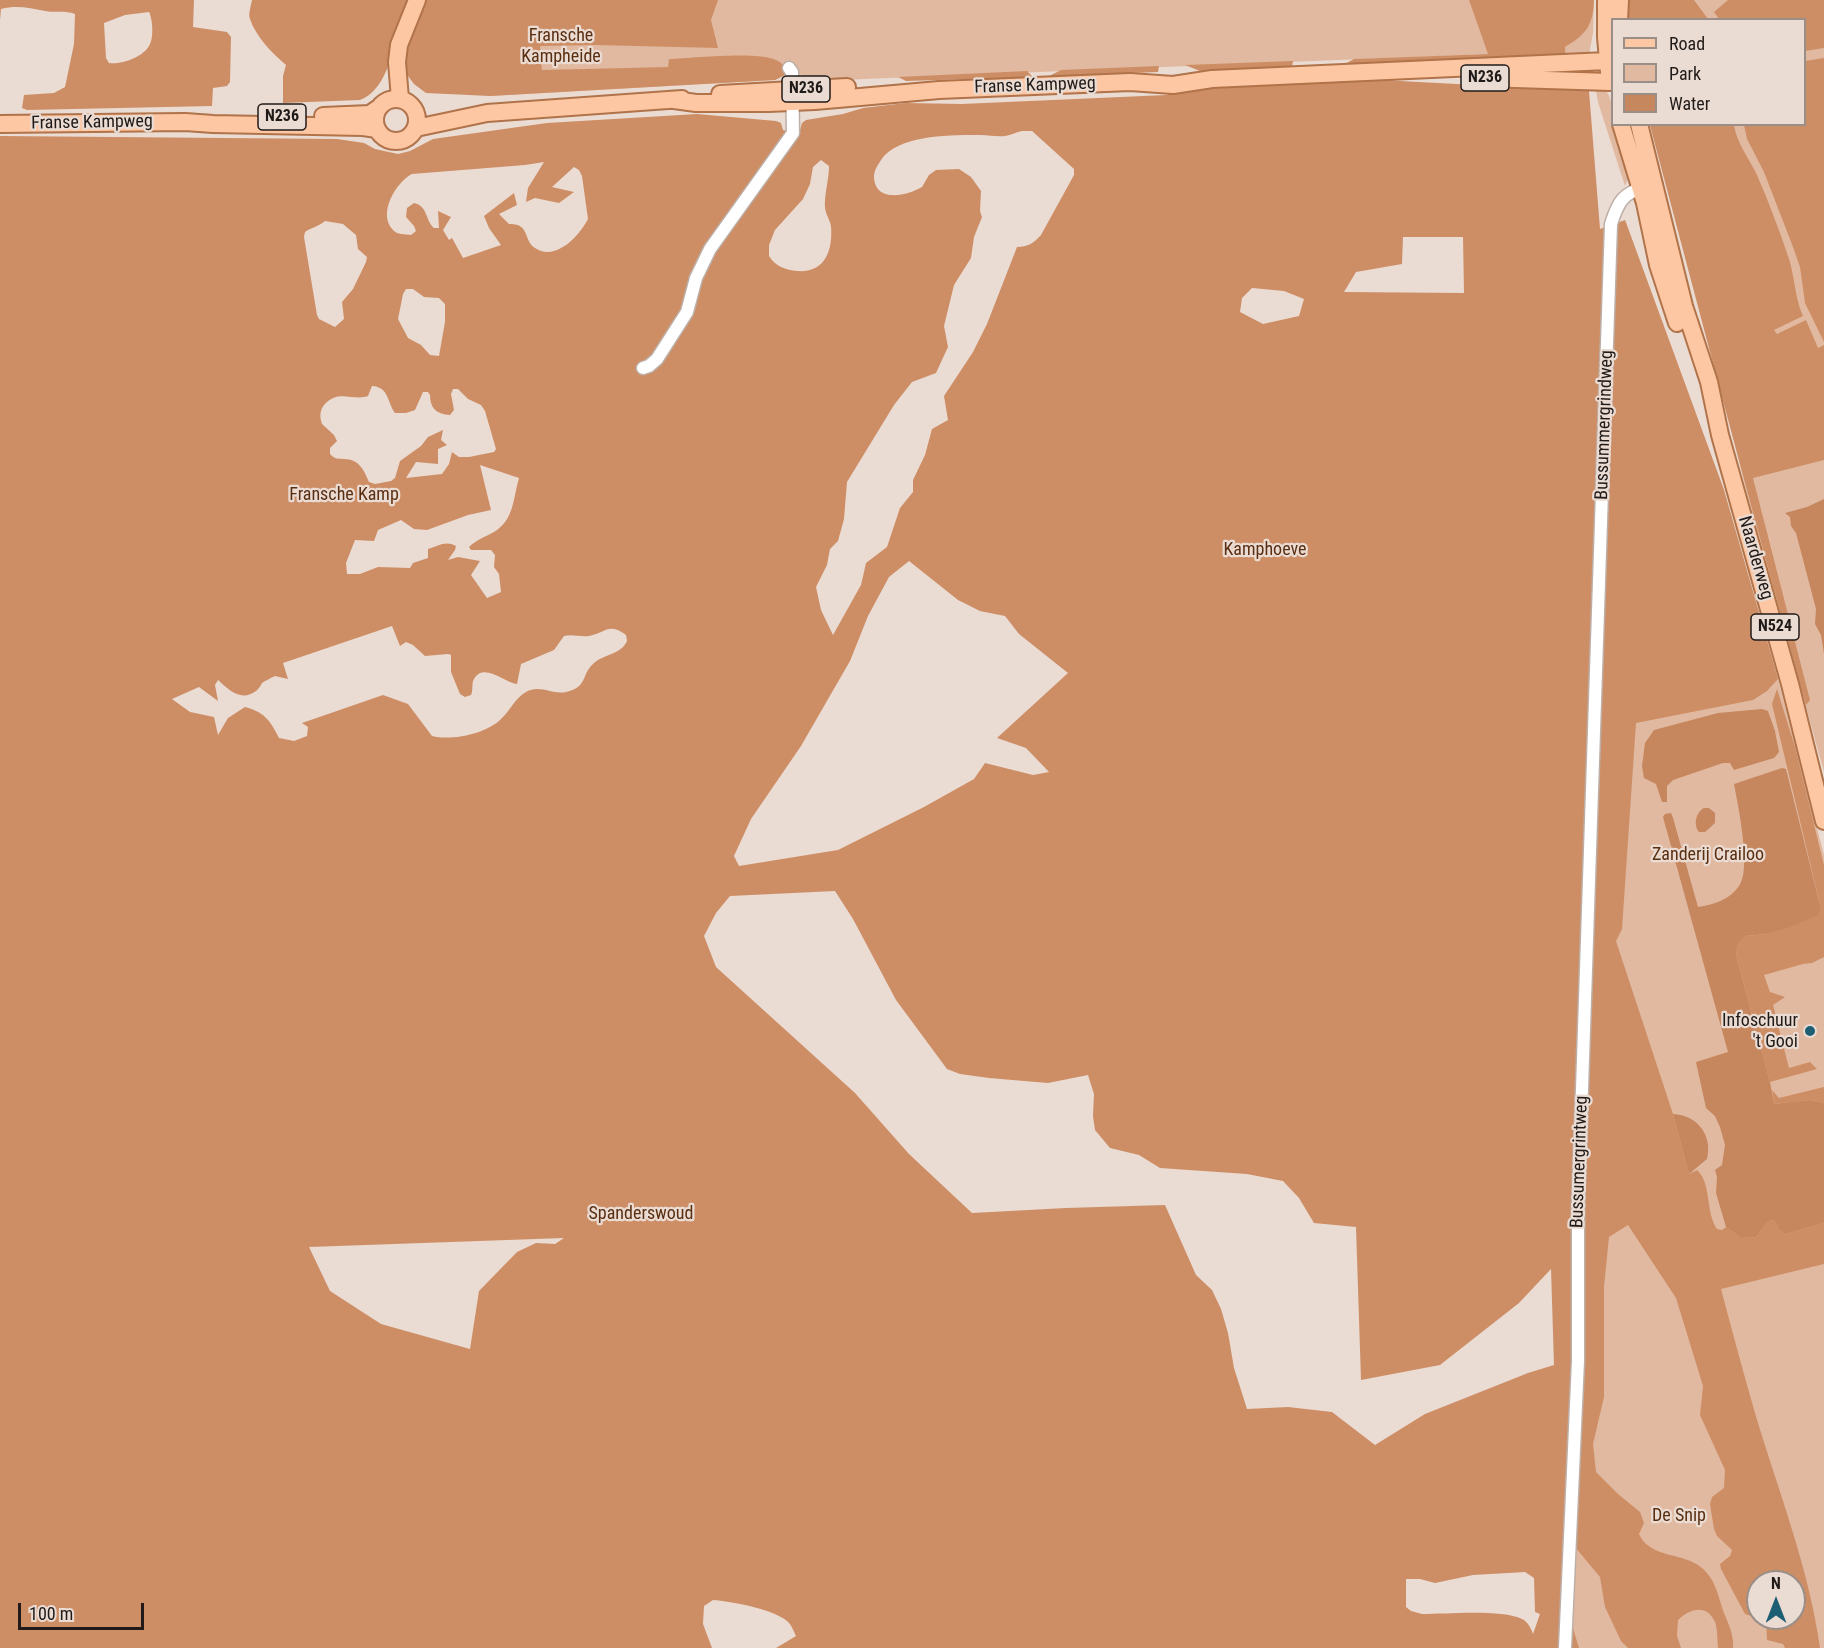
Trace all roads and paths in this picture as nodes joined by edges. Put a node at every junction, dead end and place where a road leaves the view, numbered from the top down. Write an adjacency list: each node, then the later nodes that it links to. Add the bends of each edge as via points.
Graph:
1 (417, 0): 10 (main road, via 400,39)
2 (1606, 0): 5 (main road, N236)
3 (1620, 0): 4 (main road)
4 (1619, 18)
5 (1610, 62): 7 (main road, Franse Kampweg / N236)
6 (789, 68): 9 (street)
7 (1360, 73): 8 (main road, Franse Kampweg / N236); 9 (main road, Franse Kampweg / N236, via 1212,79 1173,85 1130,82 939,90 892,85)
8 (1611, 84)
9 (793, 96): 12 (main road, Franse Kampweg / N236, via 745,91); 20 (street, via 793,133 710,249 696,278 687,312 657,359)
10 (389, 103): 11 (main road, via 406,101); 13 (main road, Franse Kampweg / N236, via 363,115); 18 (main road, via 375,122)
11 (415, 110): 12 (main road, Franse Kampweg / N236); 17 (main road)
12 (487, 113): 17 (main road, Franse Kampweg / N236)
13 (185, 122): 14 (main road, Franse Kampweg / N236); 18 (main road, Franse Kampweg / N236)
14 (0, 124)
15 (1622, 126): 19 (main road, N524)
16 (1639, 126): 19 (main road, N524)
17 (416, 128): 18 (main road, N236, via 410,136 397,141 385,138)
18 (377, 129)
19 (1647, 187): 21 (street, Bussummergrindweg, via 1617,204 1611,224); 22 (main road, Naarderweg / N524, via 1709,382)
20 (643, 368)
21 (1596, 676): 23 (street, Bussumergrintweg, via 1579,1197 1578,1361)
22 (1824, 821)
23 (1565, 1648)

